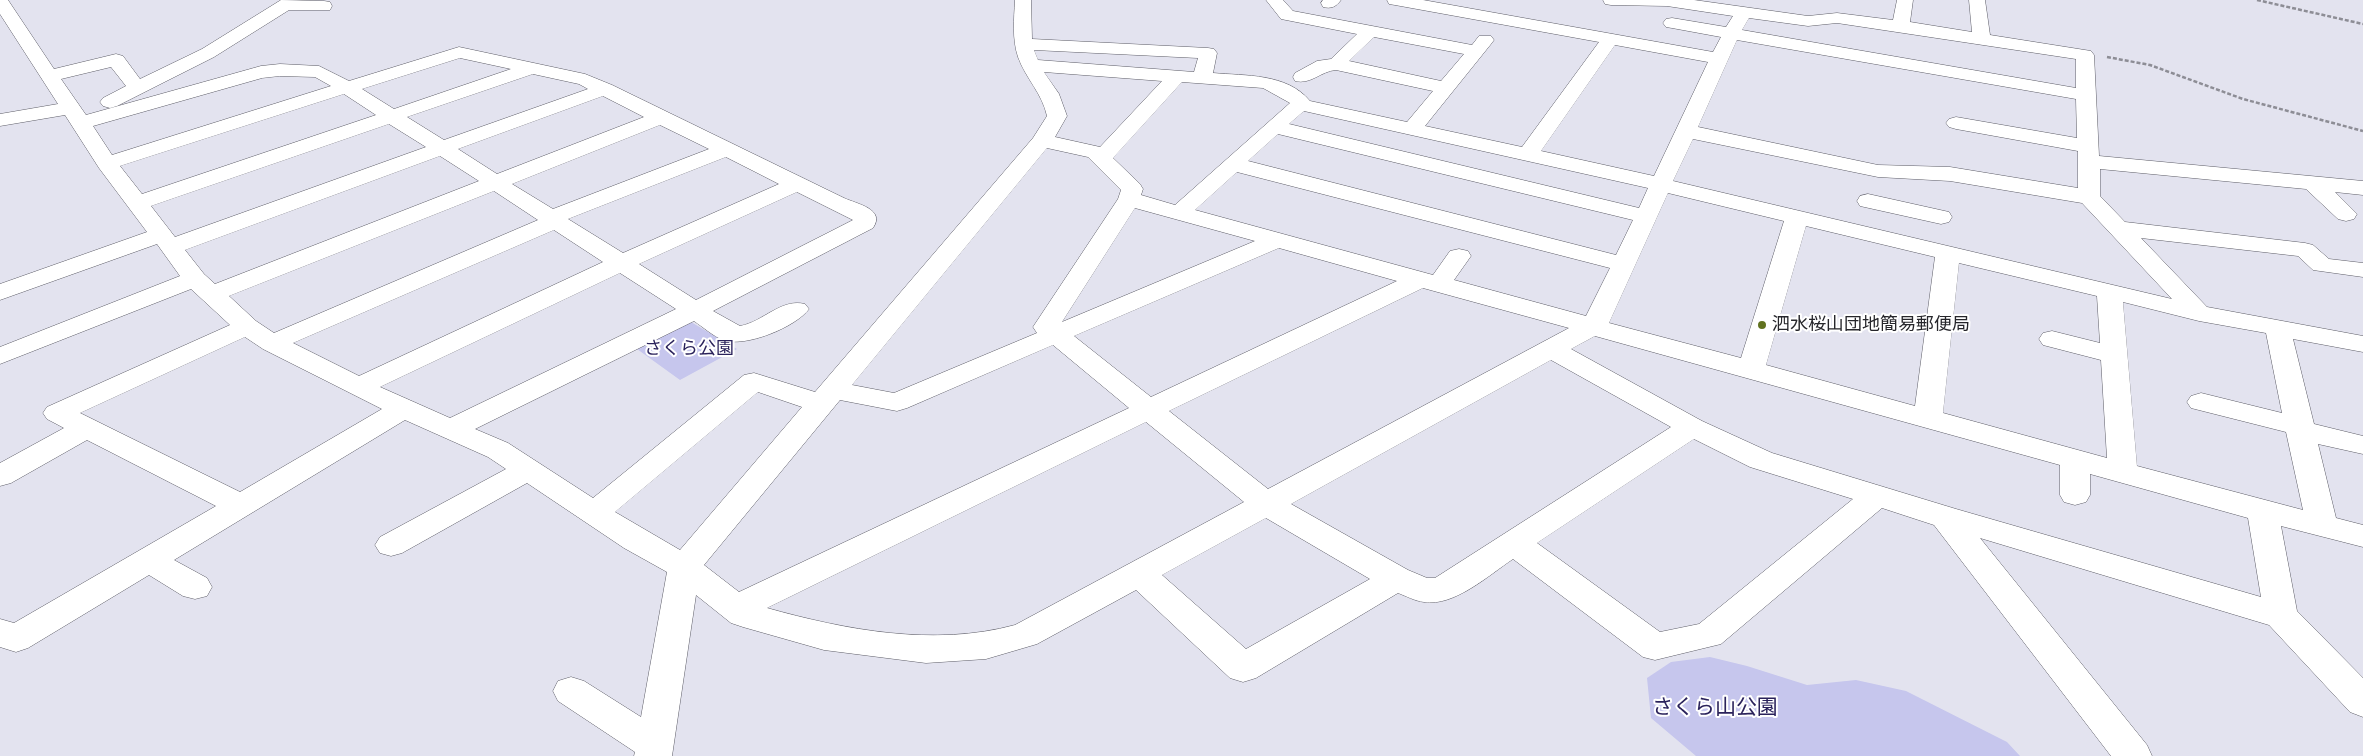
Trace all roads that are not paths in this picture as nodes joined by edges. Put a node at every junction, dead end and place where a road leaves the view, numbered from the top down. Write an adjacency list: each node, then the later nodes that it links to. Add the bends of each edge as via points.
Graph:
1 (1023, 0): 21 (street)
2 (1274, 0): 17 (street, via 1286,15)
3 (1395, 0): 13 (street)
4 (1611, 0): 10 (street)
5 (1818, 0): 14 (street)
6 (1905, 0): 16 (street)
7 (1977, 0): 20 (street)
8 (0, 1): 27 (street)
9 (290, 3): 11 (street); 32 (street, via 208,53)
10 (1657, 5): 12 (street)
11 (324, 6)
12 (1743, 12): 14 (street); 18 (street)
13 (1503, 20): 19 (street); 22 (street)
14 (1817, 21): 16 (street, via 1837,18)
15 (1672, 23): 18 (street)
16 (1901, 26): 20 (street)
17 (1370, 31): 22 (street); 24 (street)
18 (1730, 34): 23 (street); 35 (street)
19 (1610, 39): 23 (street, via 1654,40); 48 (street)
20 (1982, 39): 35 (street, via 2085,55)
21 (1023, 44): 25 (street); 29 (street, via 1208,52)
22 (1476, 52): 33 (street)
23 (1720, 59): 44 (street)
24 (1336, 64): 30 (street, via 1324,65); 33 (street)
25 (1031, 65): 28 (street); 45 (street, via 1054,100 1057,116)
26 (532, 68): 31 (street, via 459,52); 34 (street, via 585,80); 38 (street)
27 (49, 76): 32 (street, via 116,60); 37 (street)
28 (1177, 76): 29 (street); 50 (street)
29 (1202, 78): 36 (street, via 1266,83 1298,98)
30 (1302, 78)
31 (346, 87): 37 (street, via 319,72 280,70); 38 (street); 51 (street)
32 (138, 88): 37 (street, via 99,108)
33 (1445, 88): 43 (street)
34 (605, 89): 39 (street); 46 (street)
35 (2084, 95): 49 (street)
36 (1303, 105): 42 (street, via 1296,107); 43 (street)
37 (75, 115): 40 (street); 51 (street)
38 (392, 116): 46 (street); 62 (street)
39 (662, 116): 47 (street); 54 (street)
40 (0, 120)
41 (1956, 123): 49 (street)
42 (1274, 127): 52 (street); 65 (street)
43 (1413, 128): 48 (street)
44 (1686, 131): 53 (street); 56 (street)
45 (1042, 141): 50 (street, via 1096,152); 97 (street)
46 (440, 147): 54 (street); 72 (street)
47 (727, 149): 55 (street); 68 (street)
48 (1528, 154): 56 (street)
49 (2088, 154): 57 (street); 59 (street)
50 (1102, 158): 60 (street, via 1132,189)
51 (107, 163): 62 (street)
52 (1233, 164): 63 (street); 76 (street)
53 (1878, 172): 59 (street, via 1950,174); 61 (street)
54 (495, 182): 68 (street); 79 (street)
55 (797, 184): 75 (street); 83 (street, via 865,215 865,223)
56 (1660, 184): 65 (street); 66 (street)
57 (2312, 184): 58 (street); 64 (street)
58 (2363, 188)
59 (2090, 197): 69 (street)
60 (1129, 199): 63 (street); 88 (street, via 1046,327)
61 (1868, 200): 67 (street); 70 (street)
62 (137, 203): 72 (street)
63 (1180, 212): 71 (street)
64 (2346, 214)
65 (1645, 216): 76 (street)
66 (1798, 217): 70 (street); 95 (street)
67 (1941, 217)
68 (553, 220): 75 (street); 90 (street)
69 (2119, 228): 77 (street, via 2305,250 2322,265); 84 (street)
70 (1858, 231): 73 (street)
71 (1280, 239): 78 (street); 88 (street)
72 (166, 241): 79 (street); 81 (street)
73 (1948, 253): 80 (street); 101 (street)
74 (1460, 256): 78 (street)
75 (621, 263): 83 (street); 96 (street)
76 (1623, 264): 85 (street)
77 (2363, 270)
78 (1432, 281): 85 (street); 100 (street)
79 (203, 287): 86 (street); 94 (street)
80 (2109, 291): 84 (street); 93 (street)
81 (0, 292)
82 (796, 309): 83 (street, via 741,335 732,334)
83 (695, 310): 105 (street)
84 (2199, 313): 87 (street)
85 (1594, 326): 92 (street); 95 (street)
86 (247, 327): 90 (street); 103 (street, via 57,413)
87 (2278, 329): 91 (street); 104 (street)
88 (1056, 335): 97 (street, via 897,402); 100 (street)
89 (2052, 339): 93 (street)
90 (272, 343): 96 (street)
91 (2363, 344)
92 (1551, 349): 102 (street); 113 (street)
93 (2114, 355): 109 (street)
94 (0, 356)
95 (1751, 370): 101 (street)
96 (359, 386): 99 (street)
97 (827, 397): 116 (street, via 754,381); 123 (street)
98 (2201, 402): 104 (street)
99 (403, 409): 105 (street); 114 (street)
100 (1150, 409): 113 (street); 127 (street)
101 (1928, 419): 107 (street)
102 (1692, 427): 112 (street, via 1761,460); 120 (street)
103 (87, 428): 110 (street); 114 (street)
104 (2300, 428): 106 (street); 118 (street)
105 (452, 429): 108 (street, via 498,450)
106 (2363, 445)
107 (2075, 460): 109 (street); 111 (street)
108 (528, 470): 116 (street); 121 (street)
109 (2123, 473): 115 (street)
110 (0, 476)
111 (2075, 494)
112 (1876, 497): 117 (street); 120 (street, via 1710,635 1655,647)
113 (1266, 504): 124 (street); 125 (street)
114 (240, 505): 122 (street)
115 (2263, 512): 118 (street); 128 (street)
116 (594, 513): 123 (street)
117 (1945, 517): 128 (street); 133 (street)
118 (2322, 526): 119 (street)
119 (2363, 536)
120 (1514, 543): 125 (street, via 1441,590 1424,590)
121 (391, 545)
122 (148, 560): 126 (street); 129 (street, via 16,639)
123 (684, 567): 127 (street); 132 (street)
124 (1140, 573): 125 (street, via 1243,668); 127 (street, via 1025,635 986,646 926,649 824,637 743,614)
125 (1396, 579)
126 (196, 587)
127 (736, 608)
128 (2281, 616): 131 (street)
129 (0, 632)
130 (572, 690): 132 (street)
131 (2363, 702)
132 (654, 751)
133 (2133, 756)

